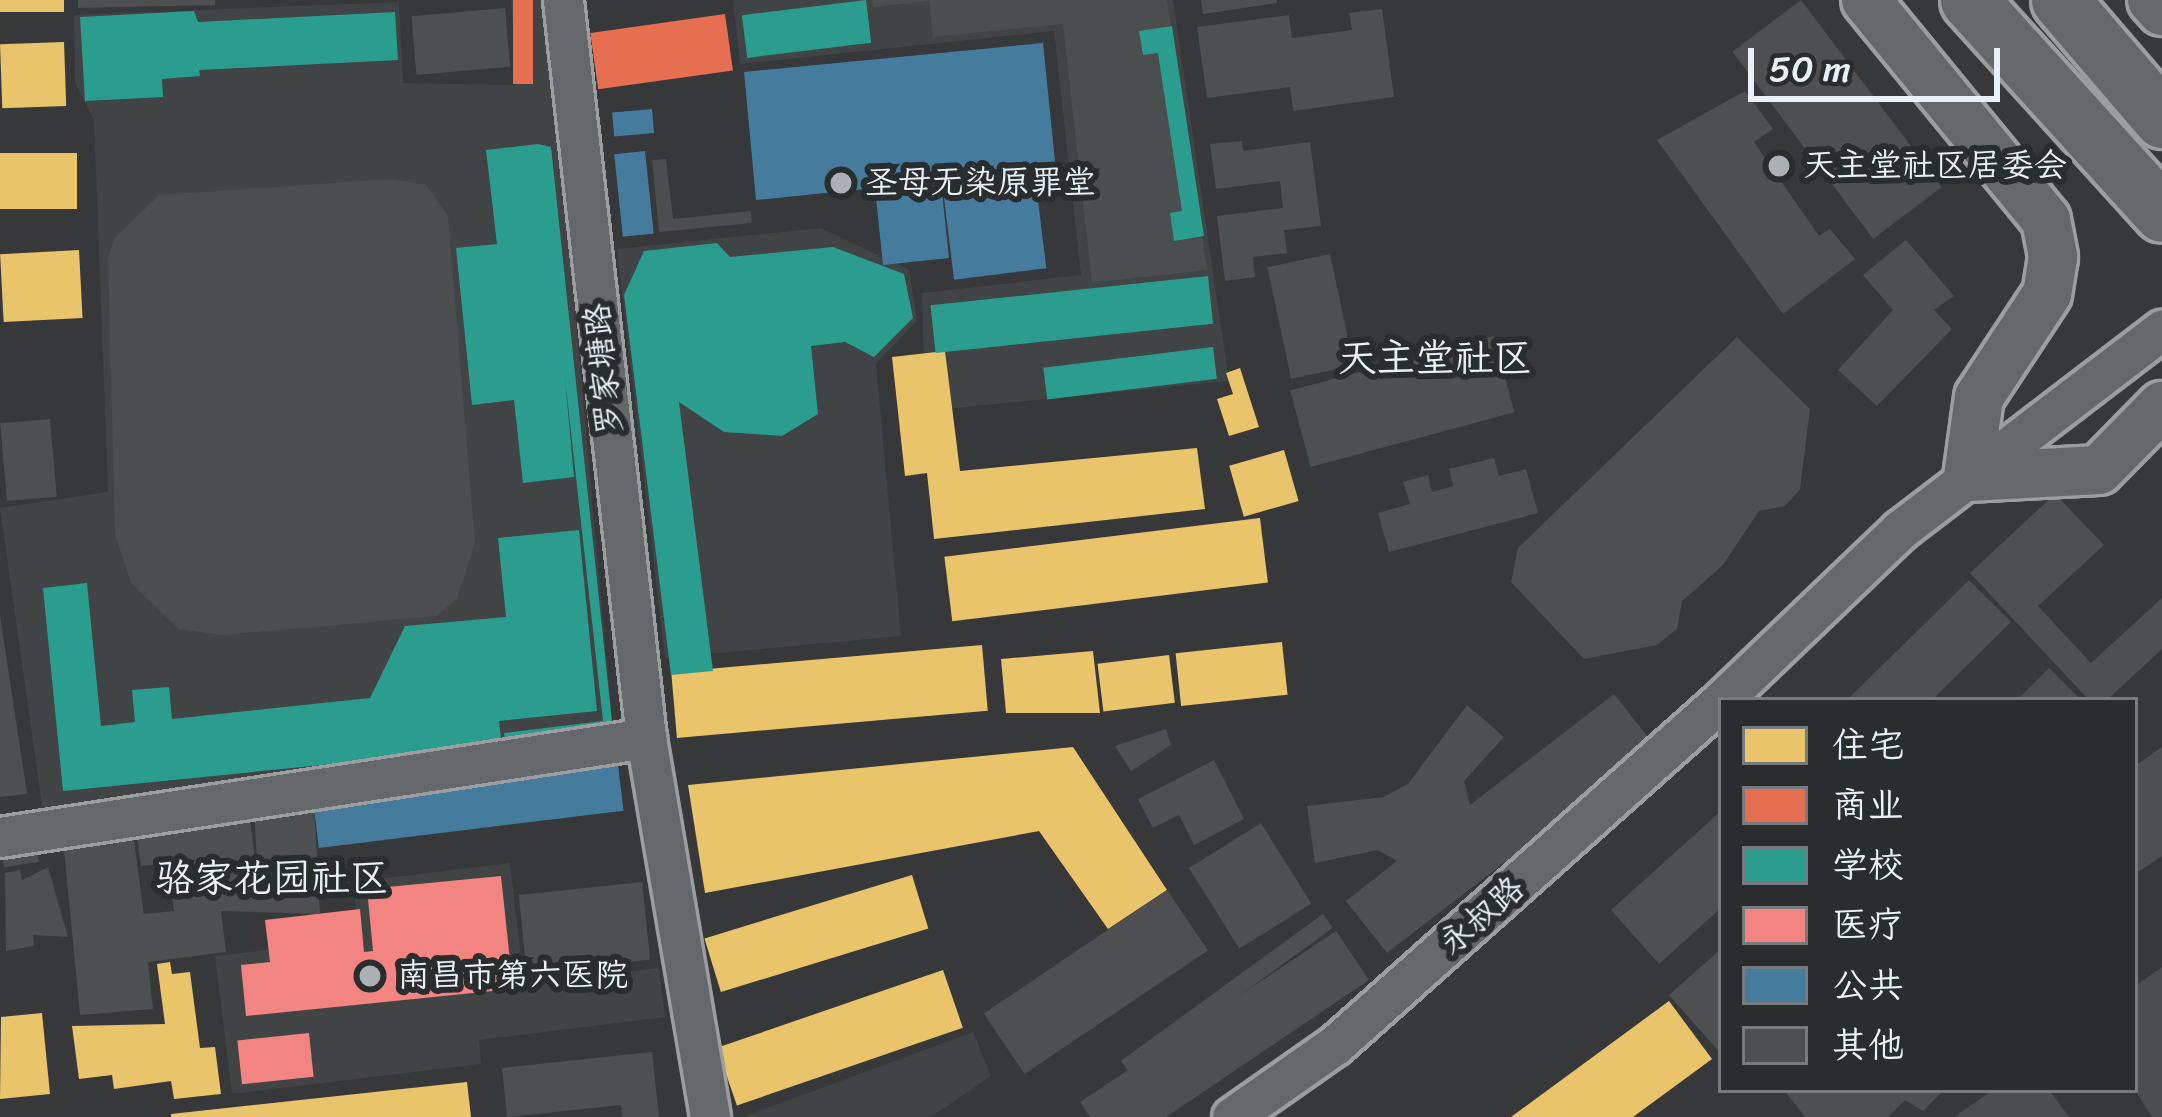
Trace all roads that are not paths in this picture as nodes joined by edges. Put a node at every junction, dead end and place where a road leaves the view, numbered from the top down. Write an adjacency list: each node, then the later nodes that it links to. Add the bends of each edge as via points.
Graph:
1 (562, 0): 14 (street, 罗家塘路)
2 (1866, 0): 11 (main road, via 2046,220 2053,257 2047,293 1979,397)
3 (1969, 0): 8 (highway)
4 (2060, 0): 7 (highway)
5 (2152, 0): 6 (main road)
6 (2162, 11)
7 (2162, 119)
8 (2162, 213)
9 (2162, 330): 11 (street, 永叔路)
10 (2162, 406): 11 (main road, via 2099,470)
11 (1968, 477): 12 (street, 永叔路, via 1900,530)
12 (1725, 697)
13 (1718, 704): 17 (street, 永叔路, via 1335,1045)
14 (646, 738): 15 (street); 16 (street, 罗家塘路)
15 (0, 837)
16 (710, 1117)
17 (1232, 1117)

